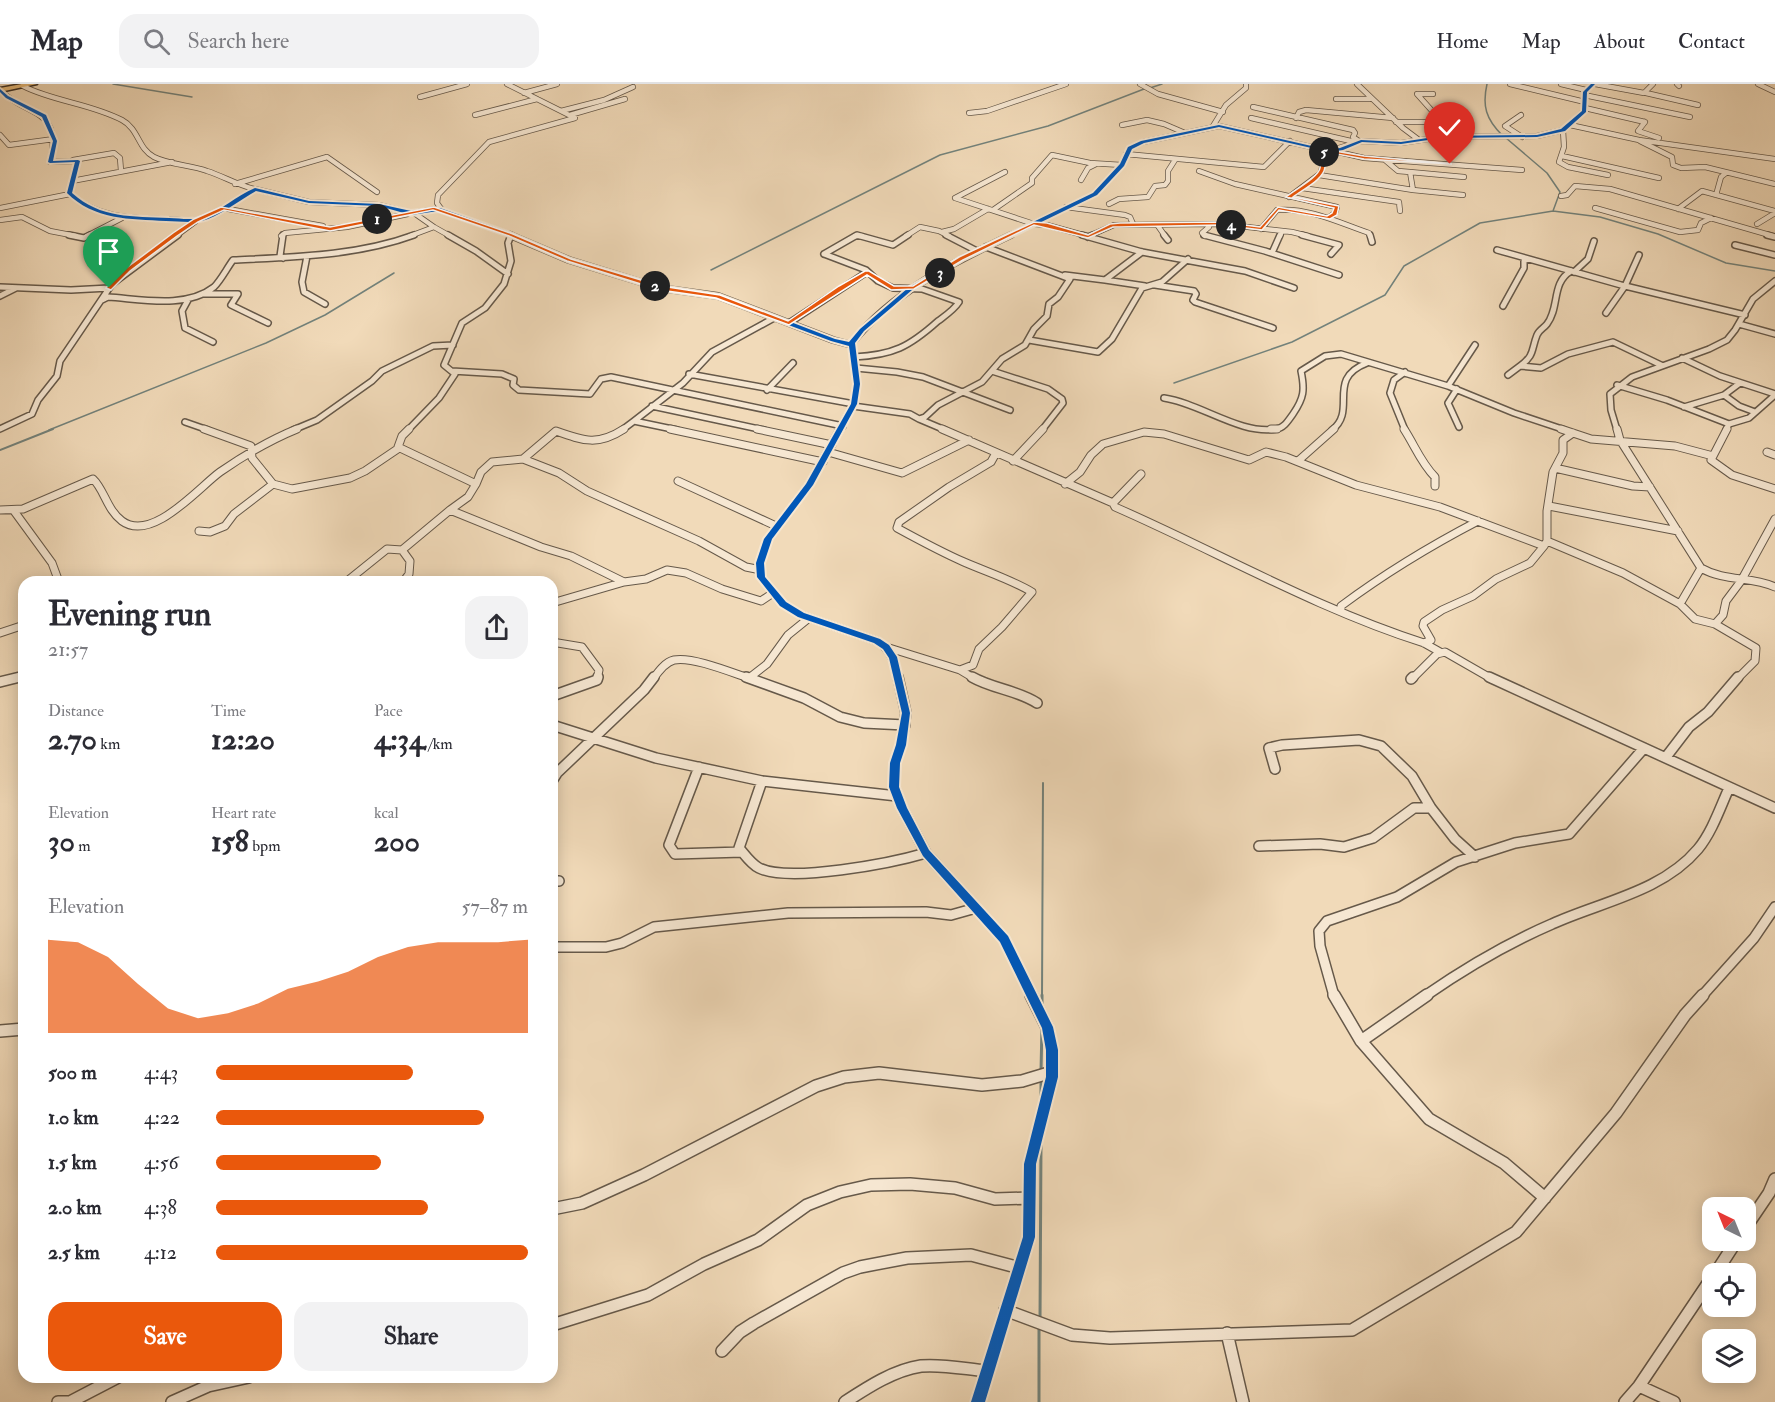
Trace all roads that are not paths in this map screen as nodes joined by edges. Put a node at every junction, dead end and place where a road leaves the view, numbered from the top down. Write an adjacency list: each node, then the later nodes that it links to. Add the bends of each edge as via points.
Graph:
1 (468, 84): 23 (street)
2 (523, 84): 13 (street)
3 (557, 84): 19 (street)
4 (1066, 84): 33 (street, via 987,111)
5 (1140, 84): 32 (street, via 1158,94)
6 (1358, 84): 26 (street)
7 (1510, 84): 27 (street)
8 (1561, 84): 20 (street)
9 (1594, 84): 20 (street); 21 (street)
10 (1645, 84): 15 (street)
11 (1758, 84): 18 (street)
12 (28, 85): 17 (highway); 63 (street, via 37,93 94,107 124,121 132,126 151,155)
13 (509, 85): 19 (street)
14 (1246, 85): 32 (street)
15 (1652, 85): 21 (street)
16 (633, 87): 31 (street, via 604,100)
17 (0, 90): 51 (street, via 7,98 44,116)
18 (1775, 92)
19 (523, 93): 24 (street)
20 (1585, 93): 27 (street); 38 (street)
21 (1646, 93): 28 (street)
22 (1432, 94): 42 (street, via 1417,95)
23 (420, 97)
24 (537, 99): 31 (street); 35 (street)
25 (625, 99): 36 (street)
26 (1370, 99): 34 (street, via 1336,99); 41 (street)
27 (1585, 102): 30 (street)
28 (1698, 105)
29 (1253, 107): 40 (street)
30 (1586, 108): 44 (street); 56 (street, via 1645,122 1638,131)
31 (561, 111): 36 (street)
32 (1223, 112): 45 (street)
33 (969, 113)
34 (1344, 113): 40 (street, via 1304,110); 41 (street)
35 (475, 115)
36 (570, 115): 97 (street, via 575,118 487,143 438,195 437,203)
37 (1521, 115): 49 (street, via 1505,126)
38 (1690, 117)
39 (1251, 118): 52 (street)
40 (1296, 118): 52 (street, via 1353,130)
41 (1395, 120): 42 (street); 53 (street)
42 (1442, 122): 50 (street)
43 (1122, 125): 47 (street, via 1147,121)
44 (1570, 125): 46 (street); 54 (street)
45 (1213, 126): 47 (street); 55 (street)
46 (1563, 130): 49 (street); 60 (street)
47 (1185, 133): 59 (street, via 1143,142)
48 (0, 135): 51 (street, via 9,145)
49 (1522, 137): 50 (street)
50 (1461, 138): 53 (street)
51 (54, 139): 62 (street, via 51,163)
52 (1355, 140): 53 (street); 58 (street)
53 (1419, 140)
54 (1639, 140): 56 (street); 73 (street, via 1672,157 1673,165 1678,167 1698,166)
55 (1290, 141): 57 (street); 64 (street, via 1264,167)
56 (1669, 143): 61 (street)
57 (1325, 150): 58 (street); 74 (street)
58 (1334, 151): 65 (street)
59 (1126, 154): 64 (street); 67 (street)
60 (1562, 156): 75 (street, via 1558,160 1562,164); 77 (street)
61 (1775, 159)
62 (74, 160): 69 (street, via 114,153 120,158); 79 (street, via 78,161 78,169)
63 (175, 160): 69 (street); 80 (street)
64 (1175, 160): 91 (street, via 1168,171 1168,182 1155,186 1148,197 1119,199)
65 (1385, 160): 68 (street); 72 (street, via 1398,171)
66 (1096, 164): 67 (street); 78 (street, via 1088,168); 98 (street, via 1052,155 1032,183)
67 (1122, 165): 92 (street, via 1095,194)
68 (1522, 170)
69 (121, 171): 79 (street)
70 (1199, 171): 90 (street)
71 (1005, 172): 98 (street, via 955,198)
72 (1410, 172): 76 (street); 84 (street)
73 (1726, 173): 81 (street); 88 (street)
74 (1319, 175): 82 (street); 84 (street)
75 (1608, 175)
76 (1464, 177)
77 (1659, 178)
78 (1081, 180)
79 (72, 181): 86 (street)
80 (234, 184): 83 (street); 85 (street, via 325,157)
81 (1775, 184)
82 (1302, 188): 90 (street); 99 (street, via 1399,202)
83 (255, 189): 94 (street); 101 (street, via 309,202 379,205)
84 (1413, 190): 87 (street)
85 (377, 192)
86 (70, 194): 93 (street); 102 (street, via 86,207)
87 (1464, 195)
88 (1716, 195): 96 (street, via 1700,191); 100 (street)
89 (1561, 196): 96 (street, via 1575,186 1596,187)
90 (1289, 197): 103 (street, via 1337,207)
91 (1109, 204)
92 (1066, 207): 107 (street); 110 (street, via 1125,215 1133,220)
93 (0, 208)
94 (223, 208): 106 (street); 113 (street)
95 (1594, 208): 104 (street, via 1680,232 1698,230 1701,223)
96 (1678, 209): 104 (street)
97 (442, 210): 101 (street, via 431,208); 117 (street)
98 (991, 210): 107 (street); 116 (street)
99 (1400, 211)
100 (1775, 212): 109 (street)
101 (413, 213): 112 (street); 113 (street)
102 (123, 218): 105 (street, via 84,238 50,231 22,217); 106 (street)
103 (1328, 218): 114 (street, via 1278,208); 122 (street, via 1369,233)
104 (1711, 218): 119 (street)
105 (0, 220)
106 (196, 221): 149 (street)
107 (1034, 224): 118 (street); 124 (street)
108 (1209, 224): 111 (street); 114 (street); 128 (street, via 1202,233 1206,237)
109 (1756, 224)
110 (1133, 225): 111 (street); 118 (street, via 1112,225)
111 (1158, 226): 120 (street)
112 (434, 227): 132 (street, via 372,248); 138 (street)
113 (330, 229): 133 (street, via 281,236)
114 (1262, 229): 115 (street)
115 (1282, 231): 128 (street); 129 (street, via 1339,245)
116 (942, 232): 126 (street); 137 (street, via 917,227 894,245 857,235 824,254)
117 (511, 235): 138 (street); 161 (street, via 606,272 660,288 718,296)
118 (1088, 237): 127 (street)
119 (1775, 237)
120 (1168, 240)
121 (1594, 241): 136 (street, via 1590,256)
122 (1372, 242)
123 (1735, 245): 131 (street)
124 (986, 247): 126 (street); 139 (street)
125 (1497, 250): 135 (street)
126 (977, 251): 147 (street)
127 (1142, 252): 134 (street); 141 (street)
128 (1272, 253): 140 (street)
129 (1331, 254)
130 (1639, 255): 145 (street)
131 (1775, 255)
132 (307, 256): 133 (street); 157 (street, via 304,292)
133 (283, 258): 153 (street, via 233,260)
134 (1188, 259): 143 (street); 150 (street, via 1245,271)
135 (1528, 259): 136 (street); 158 (street)
136 (1572, 271): 145 (street); 177 (street, via 1557,286 1556,302 1547,324 1538,332 1530,358)
137 (867, 272): 147 (street, via 893,288); 163 (street)
138 (508, 274): 169 (street, via 485,308 462,323)
139 (1065, 275): 141 (street); 167 (street, via 1070,282 1049,304 1047,316)
140 (1339, 275)
141 (1106, 280): 144 (street)
142 (1775, 281): 151 (street)
143 (1155, 285): 144 (street); 165 (street, via 1194,291 1192,300 1197,303)
144 (1145, 286): 167 (street, via 1112,339 1098,352)
145 (1625, 286): 159 (street); 160 (street)
146 (0, 287): 148 (street)
147 (914, 287): 170 (street, via 862,330); 172 (street, via 959,304 897,353)
148 (16, 288): 149 (street); 154 (street)
149 (109, 288): 155 (street)
150 (1294, 288)
151 (1763, 289): 152 (street); 160 (street)
152 (1775, 292)
153 (204, 294): 156 (street); 162 (street, via 238,294 231,305)
154 (0, 296)
155 (102, 300): 156 (street); 205 (street, via 60,362 57,376 38,399 32,414)
156 (188, 300): 168 (street, via 182,312 185,328)
157 (325, 304)
158 (1503, 306)
159 (1606, 313)
160 (1745, 315): 164 (street)
161 (774, 318): 163 (street); 182 (street, via 712,352)
162 (268, 323)
163 (789, 323): 170 (street)
164 (1739, 324): 166 (street); 173 (street, via 1724,343)
165 (1273, 328)
166 (1775, 334)
167 (1029, 340): 180 (street)
168 (213, 342)
169 (453, 345): 179 (street, via 444,365); 211 (street, via 433,346 388,368 317,420)
170 (852, 345): 172 (street)
171 (1475, 345): 186 (street, via 1468,362)
172 (854, 357): 178 (street)
173 (1682, 358): 176 (street); 184 (street)
174 (793, 363): 189 (street)
175 (1368, 363): 181 (street); 193 (street, via 1333,354 1317,359 1300,373 1305,392 1301,403 1286,424 1277,429 1250,428); 218 (street, via 1345,380 1341,423)
176 (1661, 365): 177 (street, via 1613,342 1568,354 1541,368); 185 (street)
177 (1520, 366): 183 (street)
178 (856, 368): 190 (street, via 918,375); 194 (street)
179 (452, 370): 188 (street, via 502,374 514,379 513,386 519,390 584,395 607,377); 209 (street, via 455,374 439,398 402,436)
180 (992, 370): 190 (street, via 982,382); 217 (street, via 1048,389 1063,403)
181 (1405, 372): 186 (street); 226 (street, via 1394,380 1390,393 1403,427 1419,450 1422,464 1435,477)
182 (689, 374): 188 (street); 189 (street)
183 (1508, 375)
184 (1740, 383): 191 (street); 192 (street)
185 (1617, 385): 196 (street); 208 (street, via 1610,394)
186 (1448, 386): 187 (street)
187 (1457, 389): 204 (street, via 1448,402); 206 (street)
188 (672, 390): 195 (street); 203 (street)
189 (767, 390): 194 (street)
190 (964, 391): 197 (street); 199 (street)
191 (1724, 395): 196 (street); 198 (street)
192 (1775, 395): 198 (street)
193 (1164, 398)
194 (853, 405): 199 (street); 203 (street)
195 (652, 406): 201 (street); 210 (street)
196 (1684, 407): 202 (street)
197 (1010, 410)
198 (1755, 412): 202 (street)
199 (920, 418): 207 (street)
200 (185, 422): 211 (street, via 251,446)
201 (634, 422): 216 (street, via 612,438 595,442 556,431); 219 (street)
202 (1729, 424): 215 (street)
203 (843, 426): 210 (street)
204 (1458, 427)
205 (0, 429)
206 (1573, 433): 208 (street, via 1597,440); 220 (street, via 1563,440 1563,453)
207 (969, 440): 210 (street, via 902,472); 213 (street)
208 (1620, 440): 215 (street); 227 (street)
209 (399, 448): 223 (street, via 350,478 292,489); 224 (street)
210 (830, 448): 219 (street)
211 (253, 451): 223 (street, via 252,458); 233 (street, via 217,474 187,502 146,524 119,519 93,479)
212 (1767, 452): 214 (street)
213 (996, 453): 217 (street); 261 (street, via 991,462 899,522 897,528 1032,592 979,649 973,664)
214 (1775, 455)
215 (1713, 456): 228 (street, via 1712,463 1722,469)
216 (523, 459): 224 (street, via 492,462 481,472); 242 (street, via 559,473 587,491 699,541 746,567)
217 (1013, 461): 225 (street)
218 (1298, 461): 225 (street, via 1266,452 1249,460 1164,434 1144,432 1103,444); 235 (street, via 1356,485 1440,507)
219 (823, 462): 236 (street)
220 (1555, 468): 227 (street); 230 (street)
221 (1141, 474): 229 (street)
222 (678, 482): 236 (street)
223 (273, 484): 237 (street, via 234,514 225,526 210,532)
224 (476, 484): 232 (street, via 468,497)
225 (1065, 484): 229 (street)
226 (1435, 486)
227 (1650, 487): 238 (street)
228 (1775, 489)
229 (1113, 503): 252 (street, via 1278,584)
230 (1549, 506): 238 (street); 239 (street)
231 (0, 510): 233 (street)
232 (450, 510): 240 (street); 247 (street, via 571,556)
233 (14, 511): 243 (street, via 52,563)
234 (1775, 519): 246 (street)
235 (1478, 522): 239 (street, via 1518,538); 252 (street, via 1369,585)
236 (776, 526): 242 (street, via 762,551)
237 (199, 531)
238 (1678, 531): 241 (street)
239 (1545, 543): 251 (street, via 1623,573); 258 (street, via 1540,555 1524,568 1496,579 1431,616 1423,626 1431,640)
240 (402, 550): 244 (street, via 387,549); 245 (street, via 410,561)
241 (1701, 568): 246 (street); 251 (street)
242 (760, 570): 249 (street)
243 (57, 576)
244 (353, 576)
245 (408, 576)
246 (1741, 581): 248 (street, via 1756,579); 254 (street)
247 (624, 582): 249 (street, via 667,570 686,573 761,601); 250 (street)
248 (1775, 587)
249 (773, 593): 253 (street, via 783,604)
250 (558, 601)
251 (1680, 604): 254 (street, via 1699,622)
252 (1341, 610): 258 (street)
253 (809, 618): 259 (street); 263 (street)
254 (1715, 624): 272 (street, via 1750,643 1757,655)
255 (18, 627): 256 (street)
256 (0, 633)
257 (558, 643): 266 (street, via 582,646 598,670 597,680)
258 (1424, 643): 260 (street)
259 (886, 647): 261 (street); 268 (street, via 893,657 906,713)
260 (1440, 652): 264 (street); 271 (street)
261 (960, 670): 267 (street, via 984,684 1023,694)
262 (18, 678): 265 (street)
263 (749, 678): 268 (street, via 786,690 840,717); 270 (street, via 688,660 673,660)
264 (1411, 679)
265 (0, 682)
266 (558, 694)
267 (1037, 703)
268 (904, 725): 278 (street, via 895,763)
269 (558, 727): 270 (street)
270 (594, 740): 273 (street); 275 (street)
271 (1644, 748): 272 (street); 284 (street, via 1569,834 1515,843)
272 (1666, 757): 277 (street)
273 (699, 767): 276 (street); 282 (street, via 669,845 675,854)
274 (1275, 769): 279 (street, via 1271,748 1367,742 1385,748 1412,776)
275 (558, 772)
276 (762, 782): 278 (street); 282 (street, via 739,848)
277 (1729, 788): 280 (street); 290 (street, via 1697,850 1677,868 1644,888 1551,924 1452,977)
278 (897, 796): 283 (street)
279 (1431, 808): 281 (street, via 1414,808 1373,838 1344,847); 284 (street)
280 (1775, 808)
281 (1260, 846)
282 (742, 852): 283 (street, via 759,869 783,872 868,866)
283 (926, 853): 286 (street)
284 (1475, 857): 290 (street, via 1455,862 1397,897 1327,921 1318,931 1335,998)
285 (1775, 907): 295 (street, via 1754,938 1685,1015 1616,1113)
286 (976, 908): 287 (street, via 951,915 788,913 654,927 606,947); 291 (street, via 1004,939 1047,1027)
287 (558, 947)
288 (18, 1030): 289 (street)
289 (0, 1031)
290 (1360, 1041): 295 (street, via 1429,1119 1504,1163)
291 (1052, 1072): 294 (street, via 1030,1164); 296 (street, via 1022,1081 982,1084 879,1073 844,1077 816,1086 603,1194)
292 (1775, 1179): 293 (street)
293 (1772, 1195): 297 (street)
294 (1029, 1198): 298 (street, via 1029,1237); 301 (street, via 995,1199 955,1188 910,1184 871,1185 840,1192 807,1205 758,1240 648,1295)
295 (1545, 1198): 302 (street, via 1516,1232 1352,1330)
296 (558, 1208)
297 (1756, 1215)
298 (1020, 1268): 300 (street); 303 (street, via 971,1255 907,1258 860,1267 754,1323)
299 (1702, 1293): 307 (street)
300 (1005, 1310): 302 (street, via 1072,1335 1110,1338); 304 (street)
301 (558, 1323)
302 (1227, 1333): 312 (street)
303 (722, 1350)
304 (987, 1371): 310 (street, via 941,1366 913,1368 868,1387); 311 (street)
305 (106, 1383): 308 (street)
306 (222, 1383): 309 (street)
307 (1639, 1386): 313 (street); 314 (street)
308 (69, 1402)
309 (172, 1402)
310 (845, 1402)
311 (978, 1402)
312 (1243, 1402)
313 (1624, 1402)
314 (1674, 1402)

